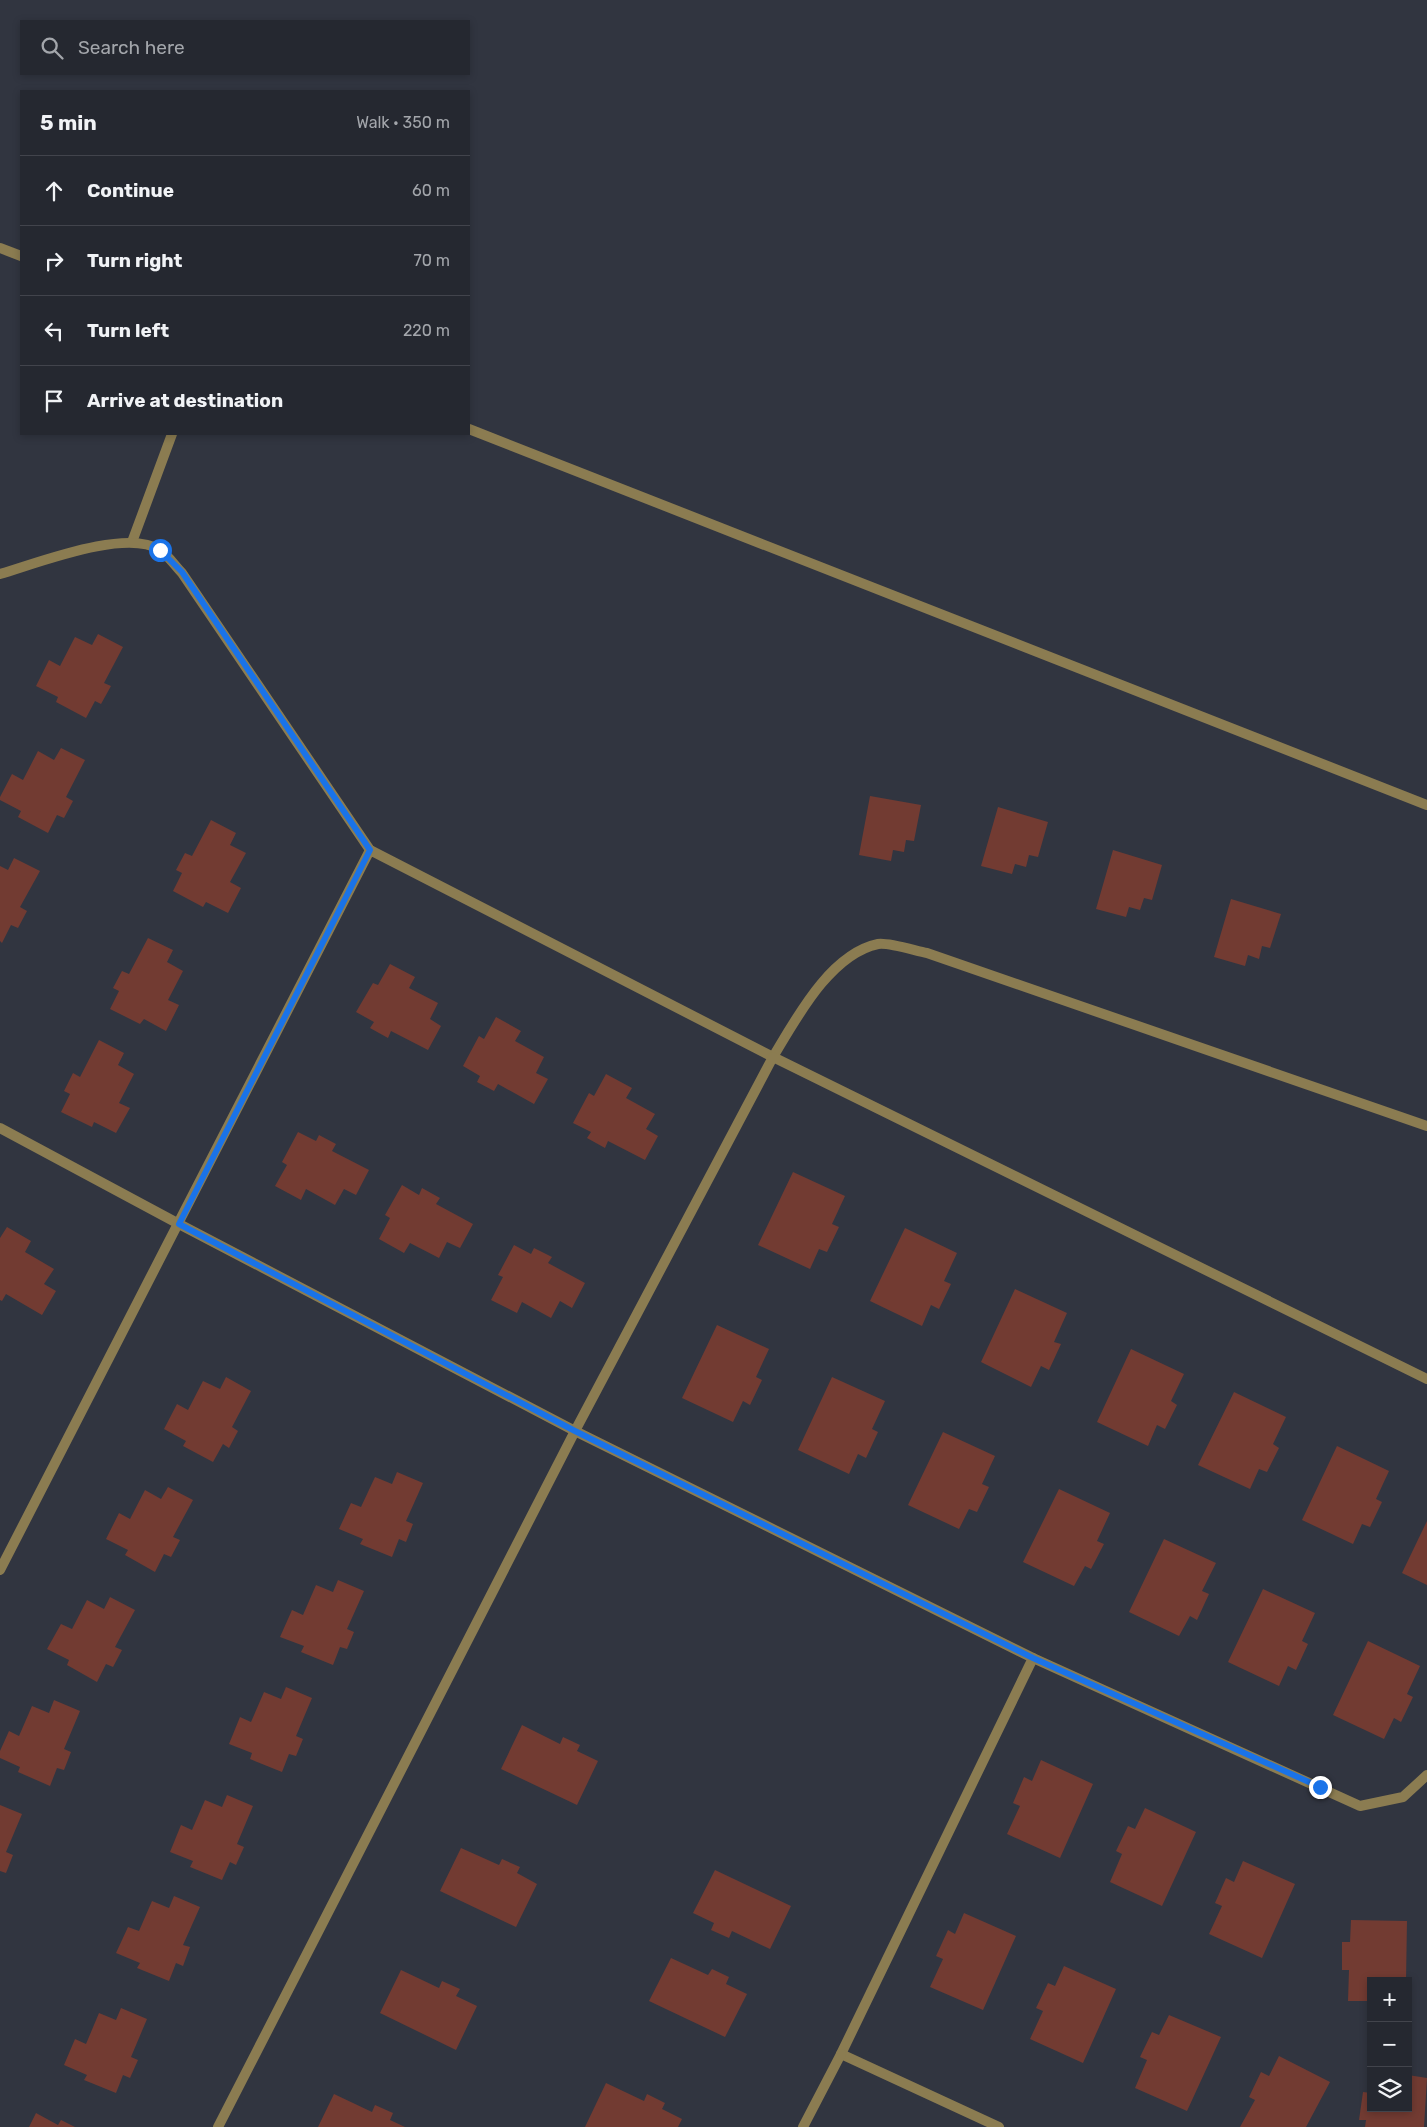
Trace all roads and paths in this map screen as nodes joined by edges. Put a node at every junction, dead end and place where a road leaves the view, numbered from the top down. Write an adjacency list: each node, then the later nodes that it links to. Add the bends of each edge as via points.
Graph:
1 (0, 248): 2 (street)
2 (20, 256)
3 (470, 429): 7 (street)
4 (172, 435): 5 (street)
5 (132, 542): 6 (street, via 106,544); 8 (street, via 160,550 182,572)
6 (0, 574)
7 (1427, 805)
8 (370, 850): 9 (street); 12 (street)
9 (773, 1057): 10 (street, via 812,994 849,957 879,943 936,956); 13 (street); 14 (street)
10 (1427, 1126)
11 (0, 1128): 12 (street)
12 (179, 1224): 14 (street); 15 (street)
13 (1427, 1379)
14 (575, 1431): 16 (street); 19 (street)
15 (0, 1570)
16 (1033, 1658): 17 (street, via 1360,1806 1403,1797); 18 (street)
17 (1427, 1775)
18 (841, 2054): 20 (street); 21 (street)
19 (218, 2127)
20 (803, 2127)
21 (999, 2127)

